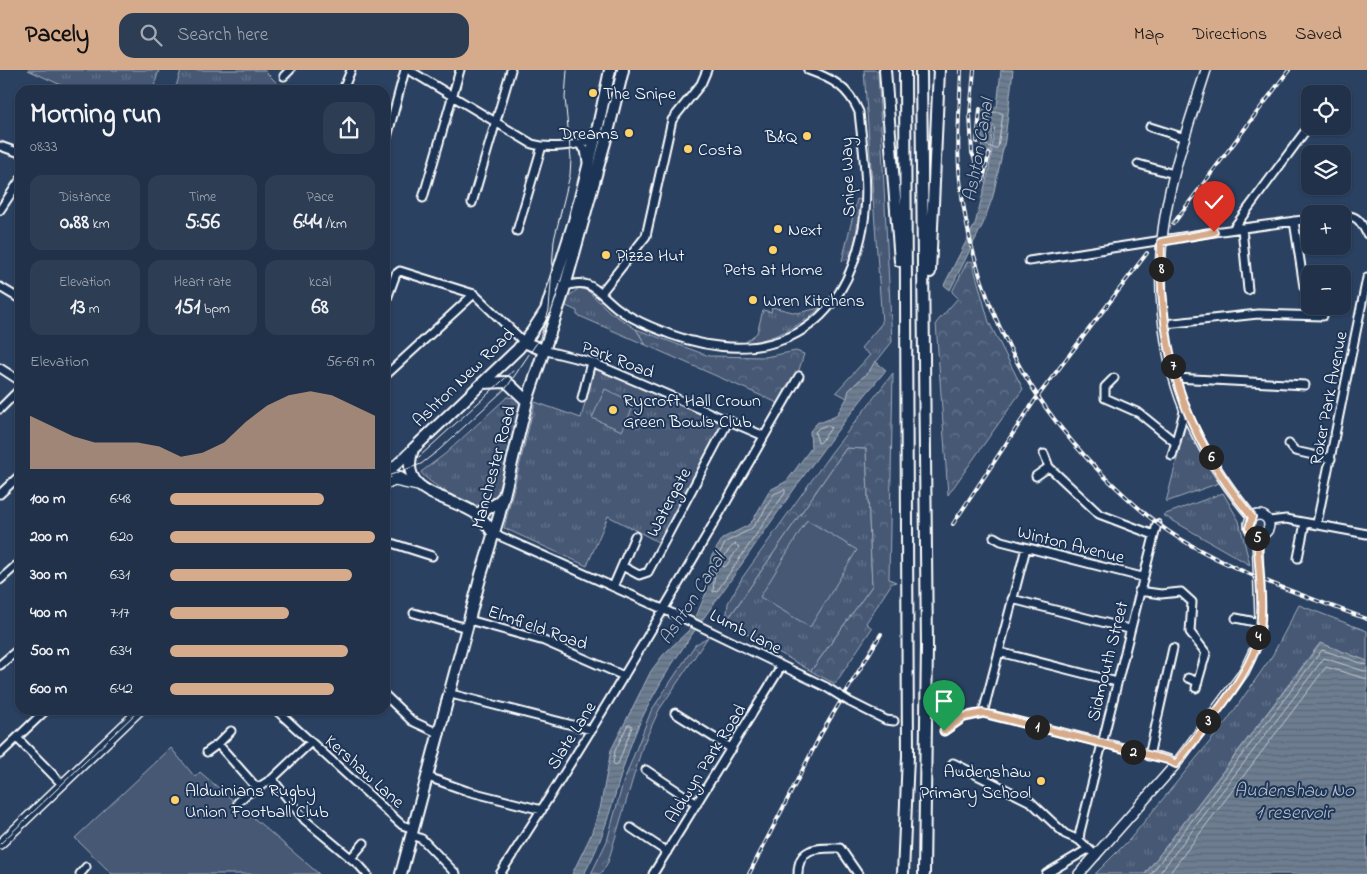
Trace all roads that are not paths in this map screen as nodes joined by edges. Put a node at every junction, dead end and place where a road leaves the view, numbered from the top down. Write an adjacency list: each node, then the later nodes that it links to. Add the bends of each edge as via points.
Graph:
1 (290, 70): 16 (street)
2 (351, 70): 17 (street)
3 (406, 70): 20 (street)
4 (409, 70): 18 (street)
5 (460, 70): 18 (street)
6 (510, 70): 19 (street)
7 (610, 70): 23 (highway)
8 (623, 70): 48 (highway, Manchester Road)
9 (706, 70): 51 (street, via 701,84 672,120 646,236)
10 (808, 70): 51 (street, Snipe Way, via 840,84 854,101 866,190 862,236 856,256 839,291 821,315 799,333 773,344 759,348 730,348 683,338 652,327 621,311)
11 (885, 70): 54 (highway)
12 (905, 70): 54 (highway)
13 (921, 70): 57 (highway)
14 (939, 70): 57 (highway, via 929,289)
15 (1206, 70): 24 (main road)
16 (284, 76)
17 (345, 85)
18 (452, 97): 19 (street); 33 (street)
19 (495, 123): 27 (street, via 532,144); 34 (street)
20 (390, 127)
21 (1150, 127): 24 (street)
22 (1302, 135): 40 (street)
23 (596, 138): 25 (street); 30 (highway)
24 (1186, 138): 31 (main road)
25 (578, 143): 27 (street); 30 (street, via 585,150)
26 (0, 146): 28 (street)
27 (542, 146): 41 (street)
28 (15, 151)
29 (1138, 164): 31 (street)
30 (588, 165): 58 (highway, Ashton New Road, via 551,297)
31 (1174, 174): 43 (main road)
32 (15, 188): 35 (street)
33 (423, 198)
34 (472, 203)
35 (0, 210)
36 (1351, 216): 42 (street, via 1358,219)
37 (1301, 220): 38 (street)
38 (1294, 221): 39 (street); 45 (street)
39 (1242, 228): 40 (street); 50 (street)
40 (1233, 229): 43 (street)
41 (517, 231)
42 (1367, 234)
43 (1161, 242): 44 (street); 56 (main road, via 1160,287)
44 (1029, 262)
45 (1301, 267)
46 (1367, 278): 81 (street, Roker Park Avenue)
47 (0, 287): 53 (street)
48 (564, 287): 51 (street, Snipe Way, via 587,284); 59 (highway, Manchester Road)
49 (390, 290): 52 (street, via 400,271)
50 (1248, 290)
51 (602, 293)
52 (474, 294): 58 (street); 62 (street)
53 (15, 296)
54 (904, 304): 176 (highway, via 908,756)
55 (1323, 316): 56 (street, via 1258,314)
56 (1165, 324): 66 (main road)
57 (923, 332): 177 (highway, via 927,646)
58 (524, 342): 59 (highway); 67 (highway, Ashton New Road)
59 (543, 350): 60 (street, Park Road); 71 (highway, Manchester Road)
60 (592, 362): 70 (street); 74 (street, Park Road)
61 (0, 368): 64 (street)
62 (390, 371)
63 (799, 376): 75 (street)
64 (15, 378)
65 (1114, 378): 76 (street, via 1105,387 1105,398 1139,413)
66 (1175, 378): 68 (street); 72 (main road)
67 (482, 383): 71 (highway, via 507,382); 78 (highway, Ashton New Road)
68 (1305, 385)
69 (15, 394): 73 (street)
70 (582, 398)
71 (527, 401): 90 (highway, Manchester Road)
72 (1185, 408): 76 (street); 92 (main road, via 1226,486)
73 (0, 409)
74 (729, 420): 75 (street, Park Road); 108 (street, Watergate, via 648,572 639,575)
75 (764, 436): 114 (street)
76 (1176, 443): 80 (street)
77 (1289, 444): 81 (street, via 1295,451)
78 (413, 449): 83 (main road, Ashton New Road); 88 (highway, via 409,468)
79 (1044, 454): 82 (street)
80 (1172, 456)
81 (1332, 459): 95 (street, Roker Park Avenue)
82 (1049, 467): 85 (street); 99 (street, via 1099,514)
83 (390, 469)
84 (390, 474): 88 (street, Lumb Lane)
85 (1036, 476)
86 (15, 480): 89 (street)
87 (390, 482): 88 (main road, Lumb Lane)
88 (415, 485): 91 (highway, Lumb Lane)
89 (0, 494)
90 (502, 498): 91 (highway); 97 (highway, Manchester Road)
91 (477, 514): 97 (highway, Lumb Lane)
92 (1252, 517): 93 (main road, via 1262,515); 100 (main road, via 1249,528)
93 (1269, 522): 94 (street, via 1286,519); 100 (main road, via 1267,532)
94 (1305, 522): 95 (street); 106 (street)
95 (1317, 523): 98 (street)
96 (1156, 524): 99 (street, Sidmouth Street)
97 (494, 533): 111 (street, Lumb Lane); 118 (highway, Manchester Road)
98 (1367, 534)
99 (1154, 535): 109 (street, Sidmouth Street)
100 (1257, 535): 117 (main road)
101 (635, 536): 108 (street, Watergate)
102 (994, 538): 104 (street, Winton Avenue)
103 (390, 543): 105 (street)
104 (1026, 548): 109 (street, Winton Avenue); 113 (street)
105 (432, 556)
106 (1298, 558)
107 (15, 566): 110 (street)
108 (622, 566): 111 (street, Watergate)
109 (1142, 577): 112 (street, Sidmouth Street)
110 (0, 580)
111 (613, 587): 114 (street, Lumb Lane)
112 (1139, 591): 119 (street, Sidmouth Street); 126 (street, via 1181,592 1192,602 1190,632 1206,653 1197,685)
113 (1012, 599): 119 (street); 121 (street)
114 (664, 610): 124 (street, Lumb Lane); 125 (street, Slate Lane)
115 (414, 613): 118 (street, Elmfield Road)
116 (1236, 618): 117 (street)
117 (1260, 623): 149 (main road, via 1258,642 1244,672)
118 (468, 624): 125 (street, Elmfield Road, via 544,641); 128 (highway, Manchester Road)
119 (1130, 629): 127 (street, Sidmouth Street)
120 (1173, 648): 147 (street)
121 (999, 652): 127 (street); 131 (street)
122 (15, 653): 123 (street)
123 (0, 665)
124 (781, 667): 135 (street, Lumb Lane, bridge, via 886,720); 144 (street, Aldwyn Park Road)
125 (624, 676): 136 (street, Slate Lane)
126 (1188, 678)
127 (1117, 682): 142 (street, Sidmouth Street)
128 (451, 694): 136 (street); 139 (highway, Manchester Road)
129 (390, 700): 139 (street, via 412,721)
130 (675, 713): 144 (street)
131 (983, 713): 138 (street, via 964,717); 142 (street)
132 (41, 715): 140 (street)
133 (135, 715): 153 (main road)
134 (281, 715): 141 (street, Kershaw Lane)
135 (894, 721)
136 (592, 730): 157 (street, Slate Lane)
137 (231, 731): 143 (street)
138 (944, 731)
139 (440, 734): 151 (highway, Manchester Road)
140 (17, 738): 146 (street); 153 (street)
141 (311, 742): 152 (street); 159 (street, Kershaw Lane)
142 (1102, 743): 147 (street); 160 (street, Sidmouth Street)
143 (218, 744): 145 (street); 154 (street)
144 (732, 749): 156 (street, Aldwyn Park Road)
145 (207, 752)
146 (0, 754)
147 (1149, 756): 149 (street)
148 (954, 763): 160 (street, via 1031,802 1065,834)
149 (1176, 764): 165 (main road)
150 (646, 770): 156 (street)
151 (428, 778): 157 (street); 159 (highway, Manchester Road)
152 (272, 779): 154 (street); 166 (street, via 305,820)
153 (62, 784): 162 (main road)
154 (256, 787): 155 (street)
155 (238, 802)
156 (698, 804): 164 (street, Aldwyn Park Road)
157 (542, 810): 172 (street, Slate Lane)
158 (631, 828): 164 (street)
159 (413, 832): 170 (highway, Manchester Road); 171 (street, Kershaw Lane)
160 (1079, 840): 163 (street)
161 (364, 843): 166 (street)
162 (0, 844)
163 (1088, 849): 165 (street); 178 (street)
164 (666, 852): 173 (street, Aldwyn Park Road)
165 (1096, 856): 179 (main road)
166 (352, 858): 169 (street)
167 (86, 867): 168 (street)
168 (80, 874)
169 (367, 874)
170 (401, 874)
171 (456, 874)
172 (500, 874)
173 (653, 874)
174 (798, 874): 175 (street, via 801,857 808,850 827,848 840,848)
175 (858, 874)
176 (903, 874)
177 (924, 874)
178 (1046, 874)
179 (1079, 874)

